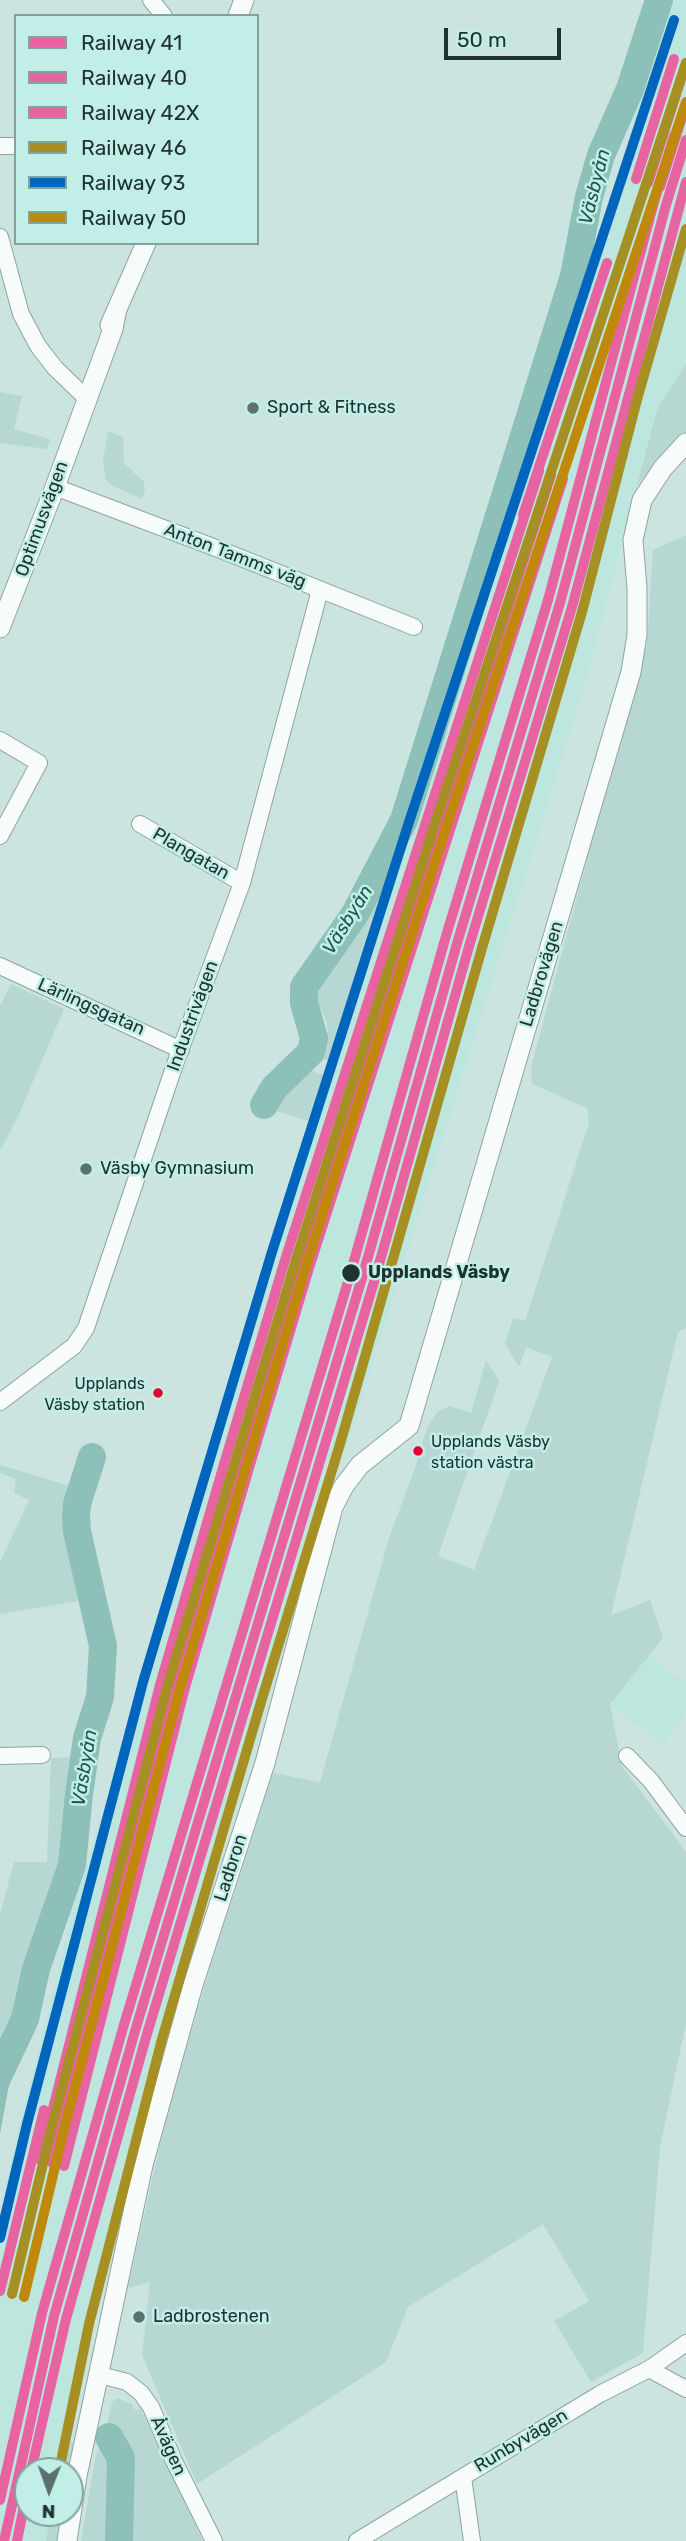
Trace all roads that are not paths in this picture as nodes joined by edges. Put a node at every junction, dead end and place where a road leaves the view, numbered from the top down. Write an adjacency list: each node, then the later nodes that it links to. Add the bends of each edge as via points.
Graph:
1 (151, 0): 2 (street)
2 (162, 14)
3 (0, 237): 6 (street, via 26,325 55,368)
4 (145, 245): 5 (street, Optimusvägen)
5 (116, 314): 6 (street, Optimusvägen); 8 (street, Optimusvägen)
6 (83, 395): 8 (street, Optimusvägen)
7 (686, 443): 20 (street, Ladbrovägen, via 642,500 633,540 637,635 631,672 409,1426 360,1465)
8 (67, 449): 9 (street, Optimusvägen)
9 (55, 487): 10 (street, Anton Tamms väg); 12 (street, Optimusvägen)
10 (320, 590): 11 (street, Anton Tamms väg); 16 (street, Industrivägen)
11 (414, 627)
12 (0, 628)
13 (0, 740): 15 (street, via 39,763)
14 (140, 824): 16 (street, Plangatan)
15 (0, 836)
16 (242, 883): 18 (street, Industrivägen)
17 (1, 970): 18 (street, Lärlingsgatan)
18 (181, 1050): 19 (street, Industrivägen, via 86,1328 74,1346)
19 (0, 1402)
20 (344, 1486): 27 (street, Ladbron, via 333,1507 265,1763 193,1985 143,2165)
21 (42, 1755): 22 (street)
22 (0, 1756)
23 (627, 1756): 24 (street)
24 (686, 1828)
25 (686, 2343): 26 (street, Runbyvägen)
26 (649, 2369): 28 (street); 29 (street, Runbyvägen)
27 (100, 2375): 30 (street, Ladbron); 31 (street, Åvägen, via 127,2382 151,2407)
28 (686, 2389)
29 (463, 2477): 32 (street, Runbyvägen); 33 (street)
30 (67, 2541)
31 (214, 2541)
32 (357, 2541)
33 (472, 2541)

